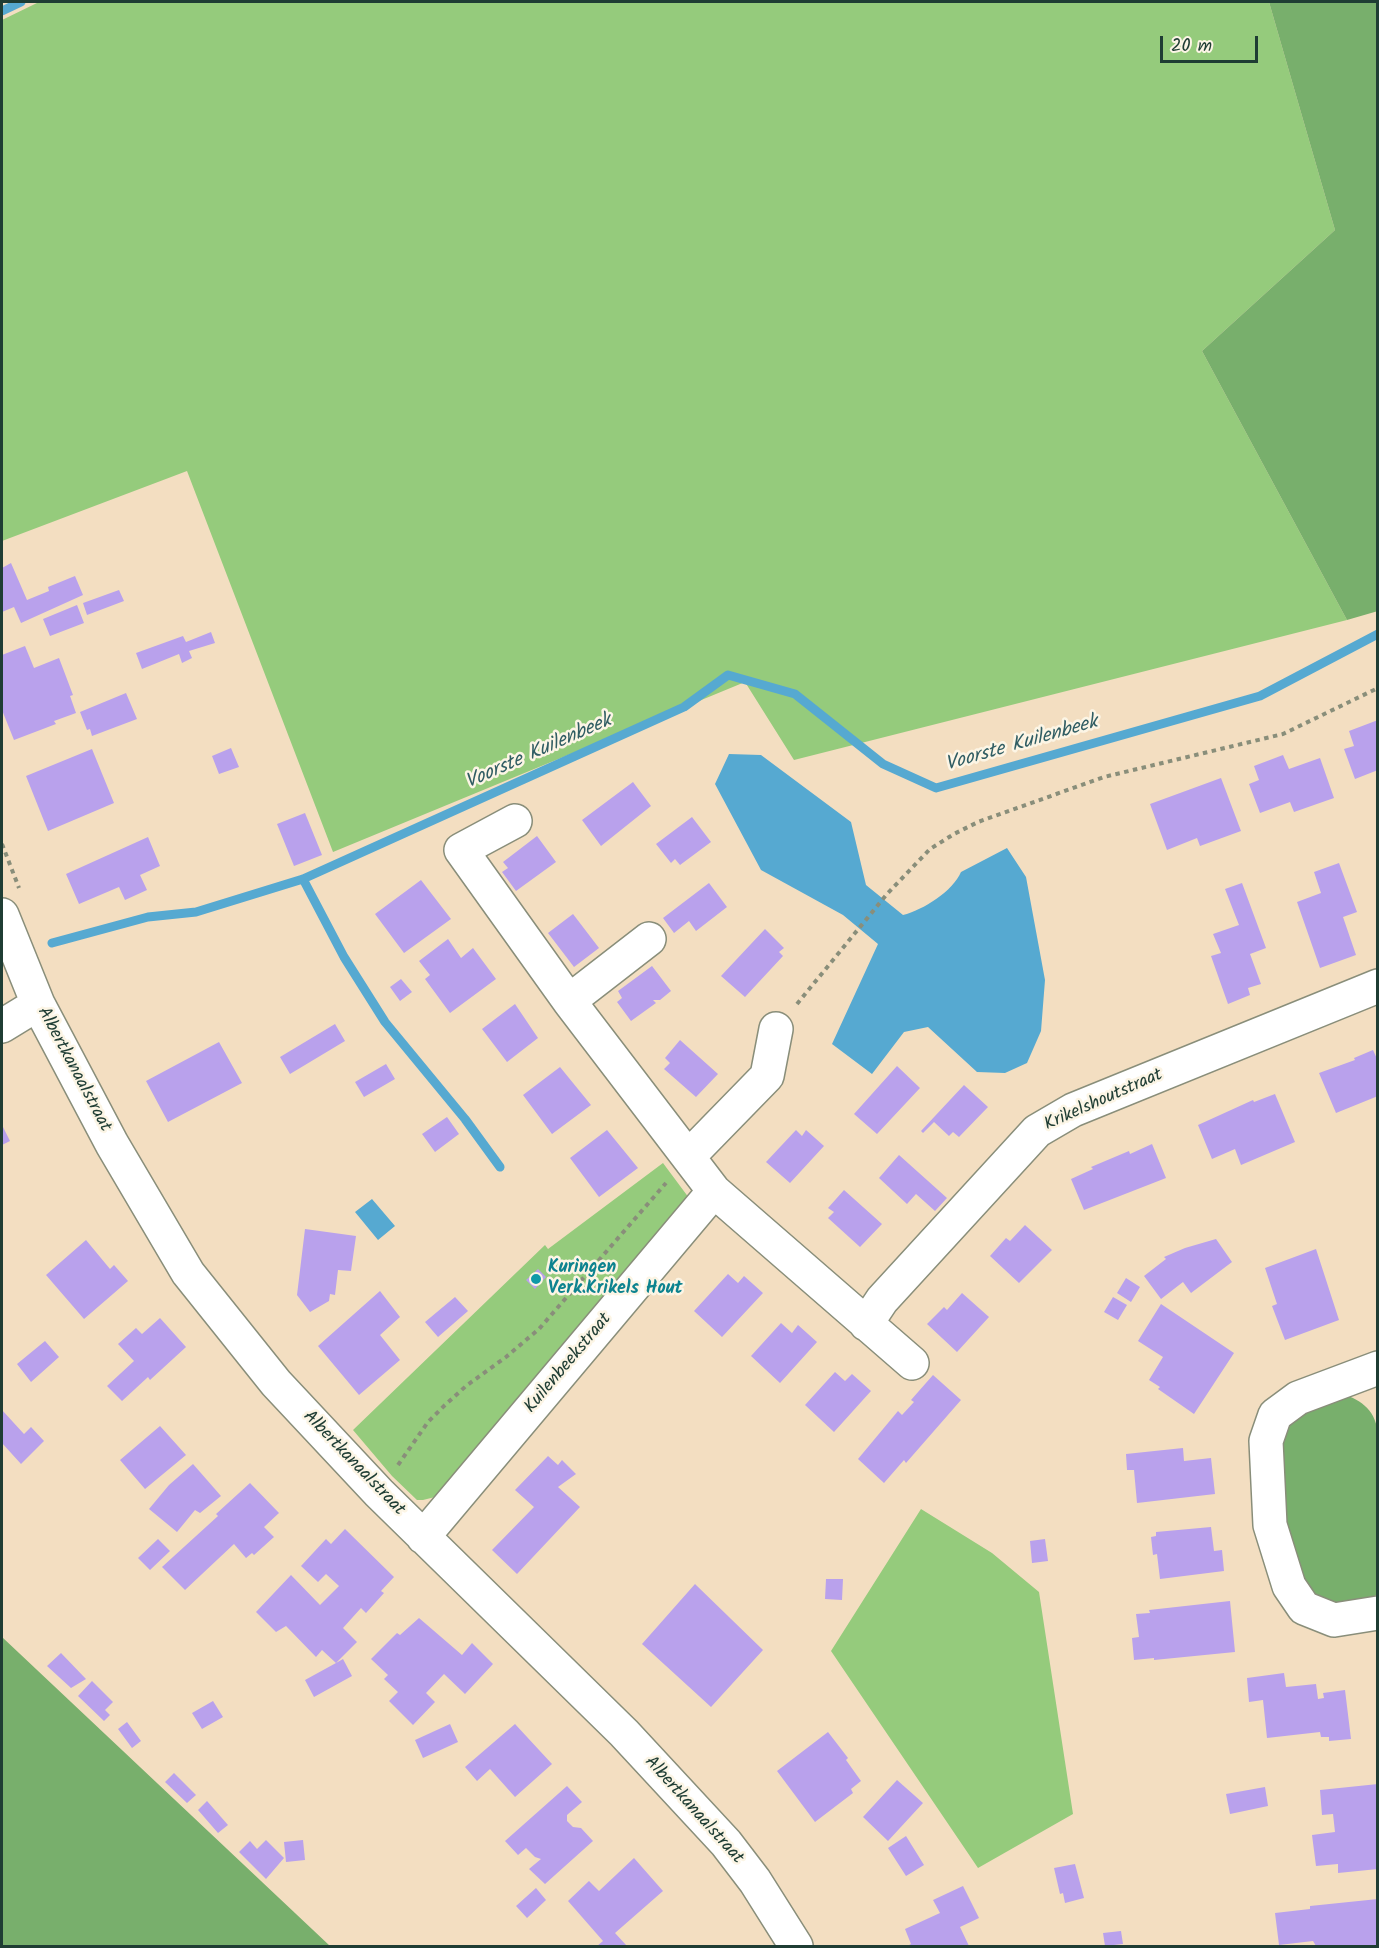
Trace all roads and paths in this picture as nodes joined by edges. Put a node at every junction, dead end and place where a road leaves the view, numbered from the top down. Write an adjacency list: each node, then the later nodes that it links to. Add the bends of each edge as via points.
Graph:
1 (1377, 688): 9 (path, via 1284,734 1104,777 978,822 930,849 887,894)
2 (515, 821): 6 (street, via 461,850)
3 (2, 915): 7 (street, Albertkanaalstraat)
4 (649, 939): 6 (street)
5 (1377, 986): 12 (street, Krikelshoutstraat, via 1073,1110 1037,1131 882,1300)
6 (568, 1001): 10 (street)
7 (38, 1004): 8 (street); 15 (street, Albertkanaalstraat, via 112,1144 188,1273 276,1383)
8 (2, 1026)
9 (776, 1029): 10 (street, via 767,1076)
10 (688, 1158): 11 (street); 15 (path, via 539,1329 466,1386 428,1422)
11 (714, 1191): 12 (street); 16 (street, Kuilenbeekstraat)
12 (866, 1324): 13 (street)
13 (912, 1363)
14 (1377, 1368): 17 (street, via 1298,1398 1275,1415 1266,1441 1270,1525 1289,1586 1304,1608 1334,1620)
15 (379, 1493): 16 (street, Albertkanaalstraat)
16 (423, 1537): 18 (street, Albertkanaalstraat, via 624,1734 726,1844 755,1881)
17 (1377, 1613)
18 (796, 1947)

